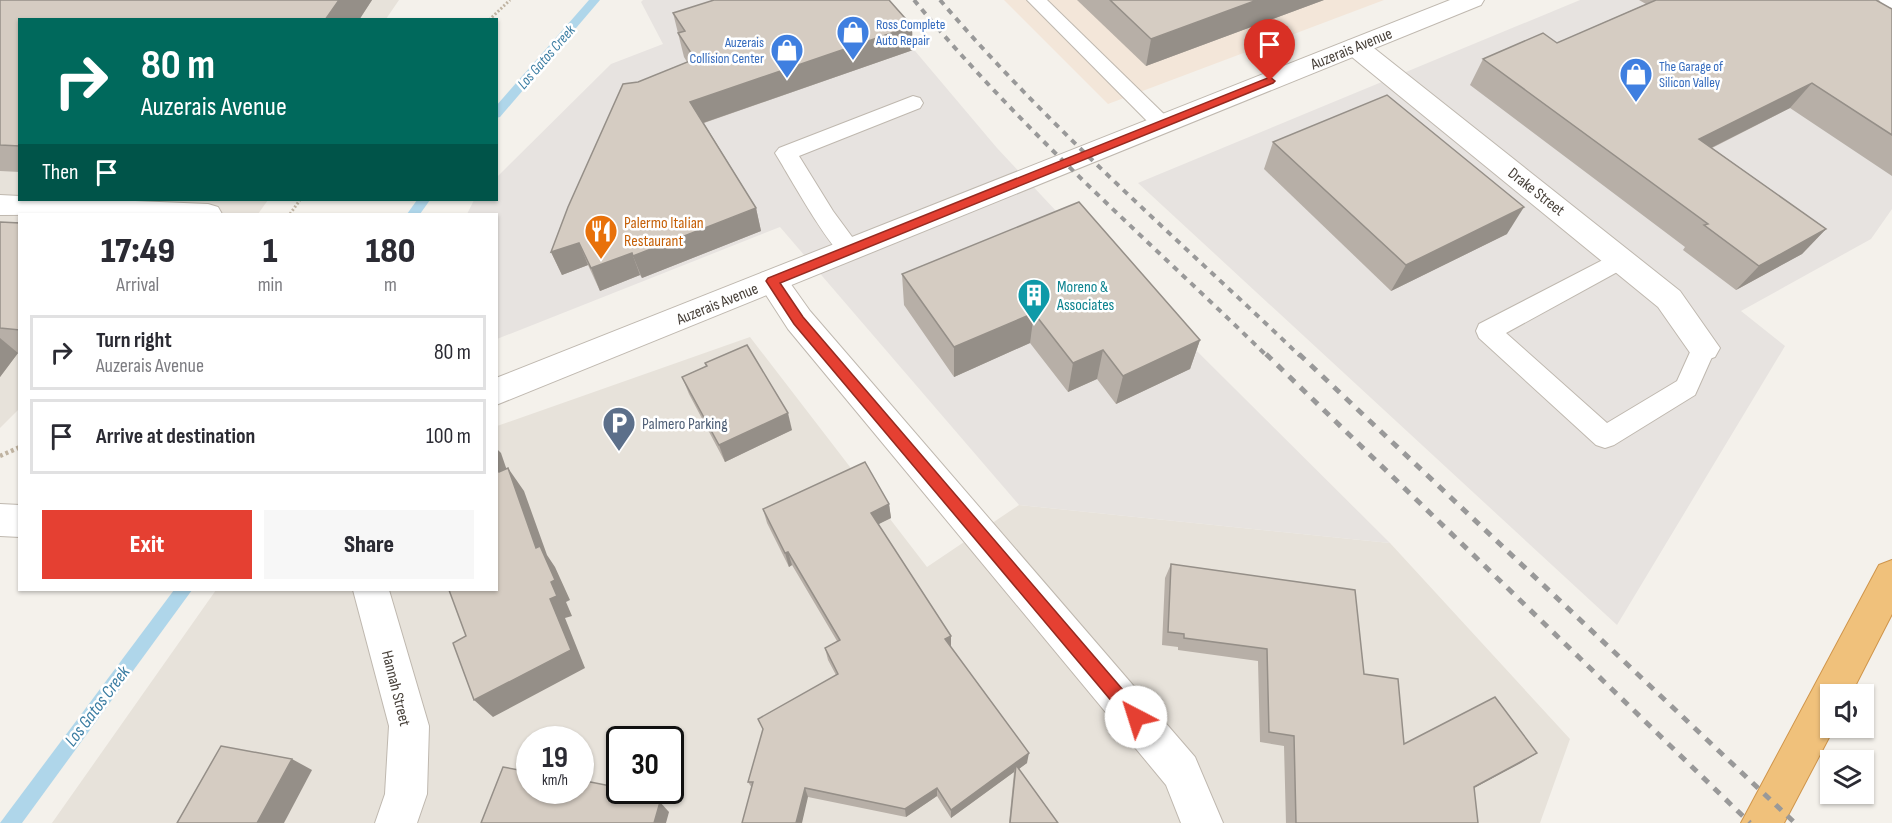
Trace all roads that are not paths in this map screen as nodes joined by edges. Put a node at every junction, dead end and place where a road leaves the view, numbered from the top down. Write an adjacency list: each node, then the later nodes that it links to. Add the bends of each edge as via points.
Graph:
1 (1036, 0): 5 (lane)
2 (1472, 0): 3 (street, Auzerais Avenue)
3 (1356, 47): 5 (street, Auzerais Avenue); 9 (street, Drake Street)
4 (913, 103): 8 (lane, via 786,153 825,217)
5 (1162, 124): 8 (street, Auzerais Avenue)
6 (0, 205): 7 (street)
7 (185, 213)
8 (850, 249): 10 (street, Auzerais Avenue)
9 (1622, 259): 11 (street, Drake Street, via 1669,299); 11 (lane, via 1488,331 1605,437 1686,388)
10 (772, 281): 12 (street, Auzerais Avenue); 18 (street, via 799,320 1181,771)
11 (1704, 348)
12 (498, 391)
13 (0, 520): 14 (street)
14 (18, 521)
15 (1892, 577): 19 (highway)
16 (371, 591): 17 (street, Hannah Street, via 409,726 406,794)
17 (396, 823)
18 (1202, 823)
19 (1762, 823)

